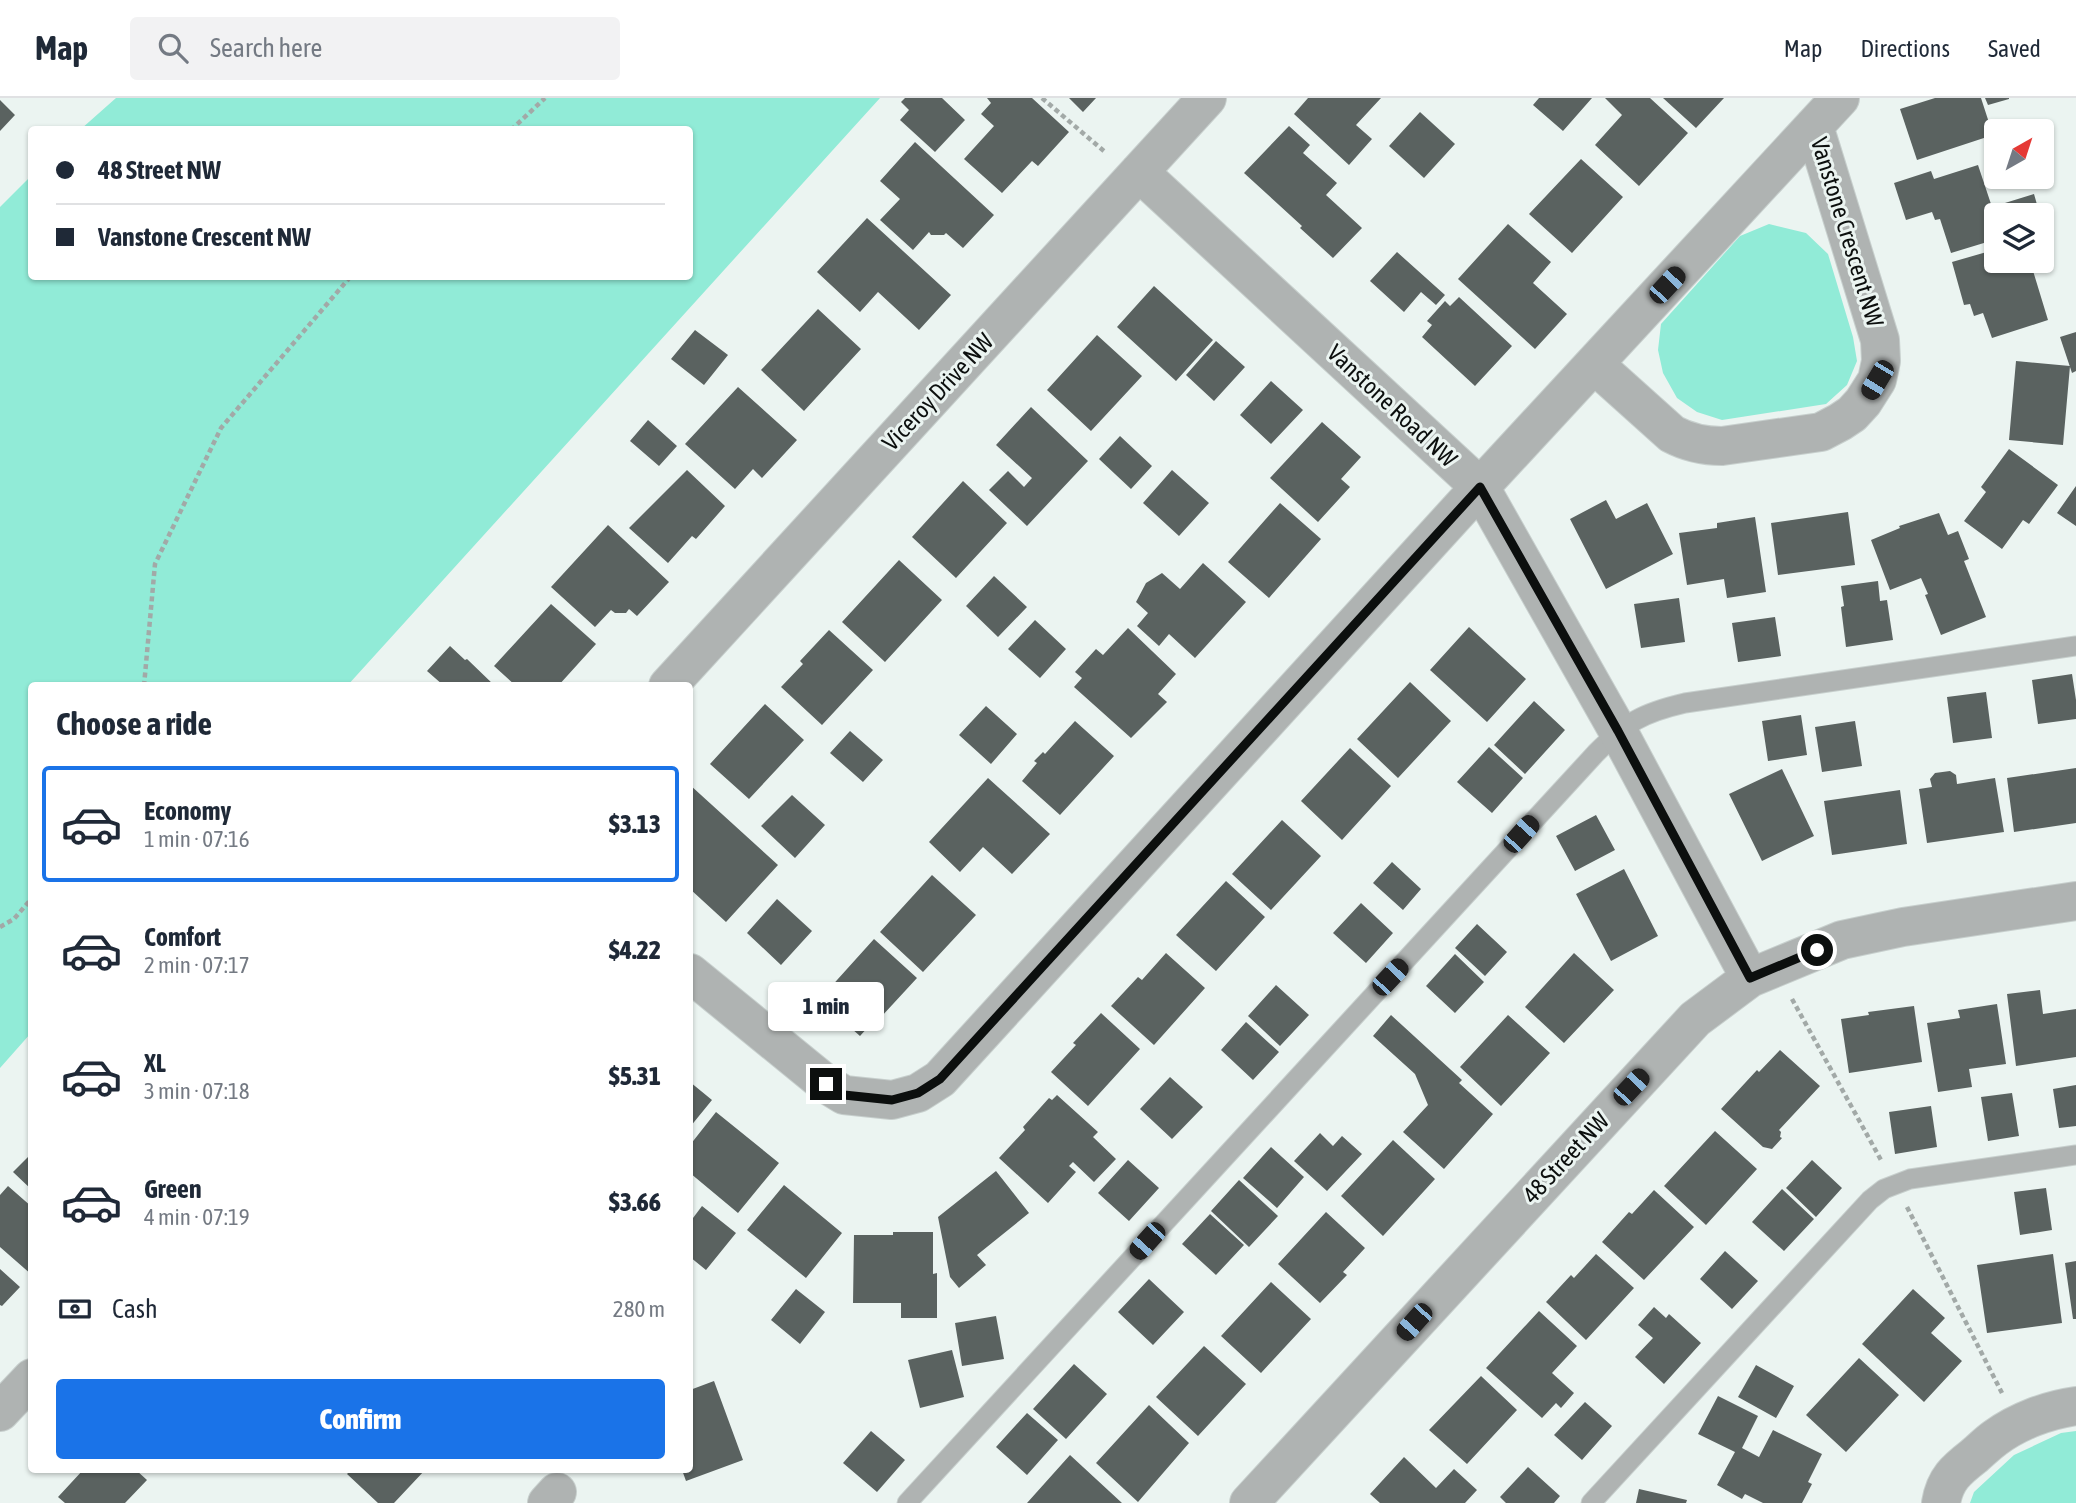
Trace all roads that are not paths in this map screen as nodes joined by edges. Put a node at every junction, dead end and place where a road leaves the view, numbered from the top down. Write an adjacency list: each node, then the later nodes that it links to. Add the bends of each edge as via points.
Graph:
1 (1207, 98): 4 (street, Viceroy Drive NW)
2 (1840, 98): 3 (street, Vanstone Crescent NW)
3 (1814, 126): 5 (street, Vanstone Crescent NW); 5 (street, Vanstone Crescent NW, via 1880,340 1877,380 1852,414 1821,432 1707,446 1672,434)
4 (1136, 176): 6 (street, Vanstone Road NW); 8 (street, Viceroy Drive NW)
5 (1594, 364): 6 (street, Vanstone Crescent NW)
6 (1480, 487): 9 (street, Vanstone Road NW); 11 (street, Vanstone Crescent NW, via 940,1079 918,1093 892,1100 844,1095)
7 (2076, 646): 9 (lane, via 1685,702 1654,710)
8 (672, 682)
9 (1618, 731): 12 (street, Vanstone Road NW); 17 (lane)
10 (2076, 901): 12 (street, 48 Street NW, via 1842,940)
11 (693, 975)
12 (1750, 978): 18 (street, 48 Street NW, via 1695,1019)
13 (2076, 1155): 19 (lane, via 1910,1179 1884,1189)
14 (28, 1382): 16 (street)
15 (2076, 1406): 20 (street, via 2046,1413 1996,1437 1949,1479)
16 (0, 1412)
17 (907, 1503)
18 (1249, 1503)
19 (1591, 1503)
20 (1941, 1503)

